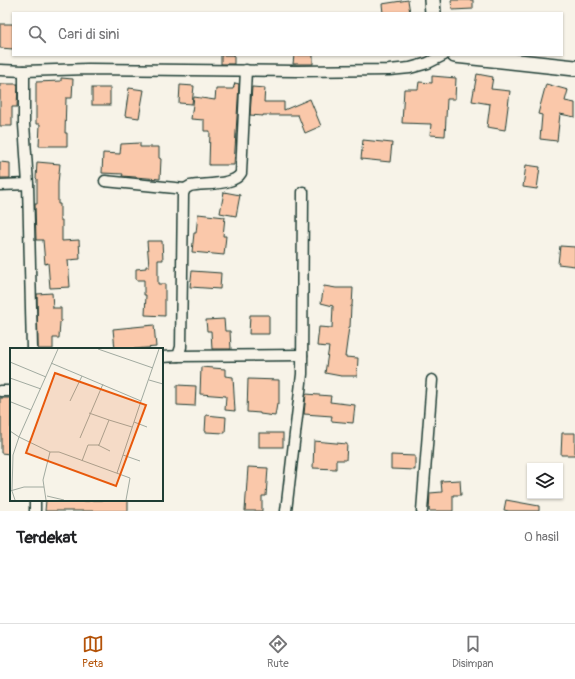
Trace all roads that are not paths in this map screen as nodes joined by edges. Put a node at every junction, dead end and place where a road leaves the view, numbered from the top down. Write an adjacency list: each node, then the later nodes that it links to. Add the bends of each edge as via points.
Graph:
1 (432, 0): 2 (street)
2 (433, 12)
3 (442, 56): 7 (street, via 410,68 382,70)
4 (464, 56): 5 (street)
5 (575, 68)
6 (0, 70): 8 (street)
7 (246, 70): 8 (street); 12 (street, via 241,173 238,178 231,181 190,186)
8 (24, 71): 10 (street)
9 (105, 181): 12 (street)
10 (28, 184): 11 (street); 14 (street)
11 (0, 185)
12 (185, 189): 16 (street, via 181,347)
13 (303, 192): 15 (street)
14 (32, 348)
15 (302, 355): 16 (street); 19 (street)
16 (178, 356): 17 (street)
17 (163, 357)
18 (432, 380): 20 (street)
19 (286, 511)
20 (422, 511)

